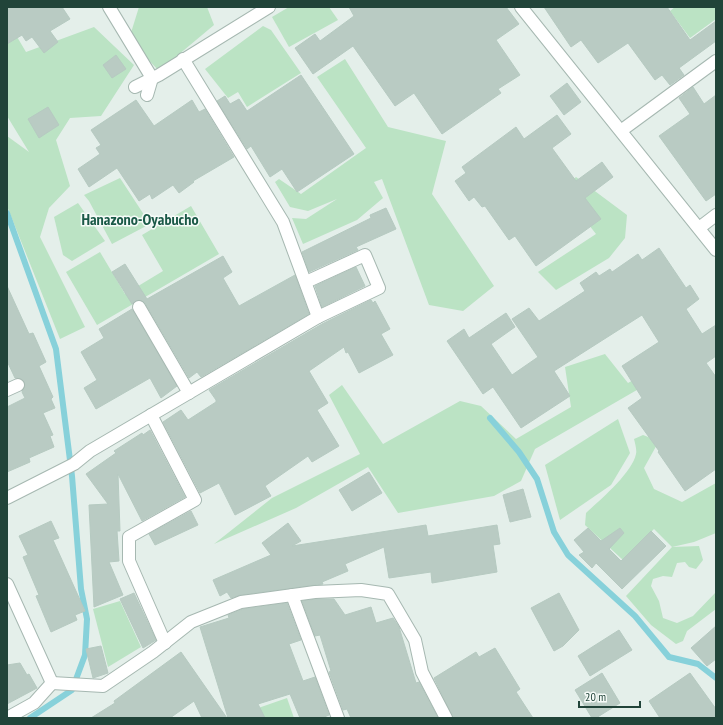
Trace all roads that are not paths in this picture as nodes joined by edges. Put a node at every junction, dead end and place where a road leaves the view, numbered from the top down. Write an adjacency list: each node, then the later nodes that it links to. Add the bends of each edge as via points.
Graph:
1 (108, 7): 6 (street)
2 (269, 7): 4 (street)
3 (521, 7): 9 (street)
4 (184, 60): 6 (street); 13 (street, via 283,222)
5 (716, 61): 9 (street)
6 (152, 78): 7 (street); 8 (street)
7 (135, 88)
8 (147, 95)
9 (622, 130): 11 (street)
10 (716, 215): 11 (street)
11 (698, 228): 12 (street)
12 (716, 250)
13 (306, 282): 15 (street); 15 (street, via 365,255 379,288)
14 (139, 307): 16 (street)
15 (318, 317): 16 (street)
16 (189, 392): 17 (street)
17 (151, 415): 18 (street, via 90,451 74,464); 21 (street, via 195,500 129,537 129,561)
18 (7, 498)
19 (7, 584): 22 (street)
20 (292, 595): 21 (street, via 241,602 191,622); 24 (street); 25 (street, via 361,590 388,594 415,640 422,672)
21 (165, 643): 22 (street, via 104,686)
22 (57, 684): 23 (street, via 34,703)
23 (7, 718)
24 (338, 718)
25 (446, 718)

